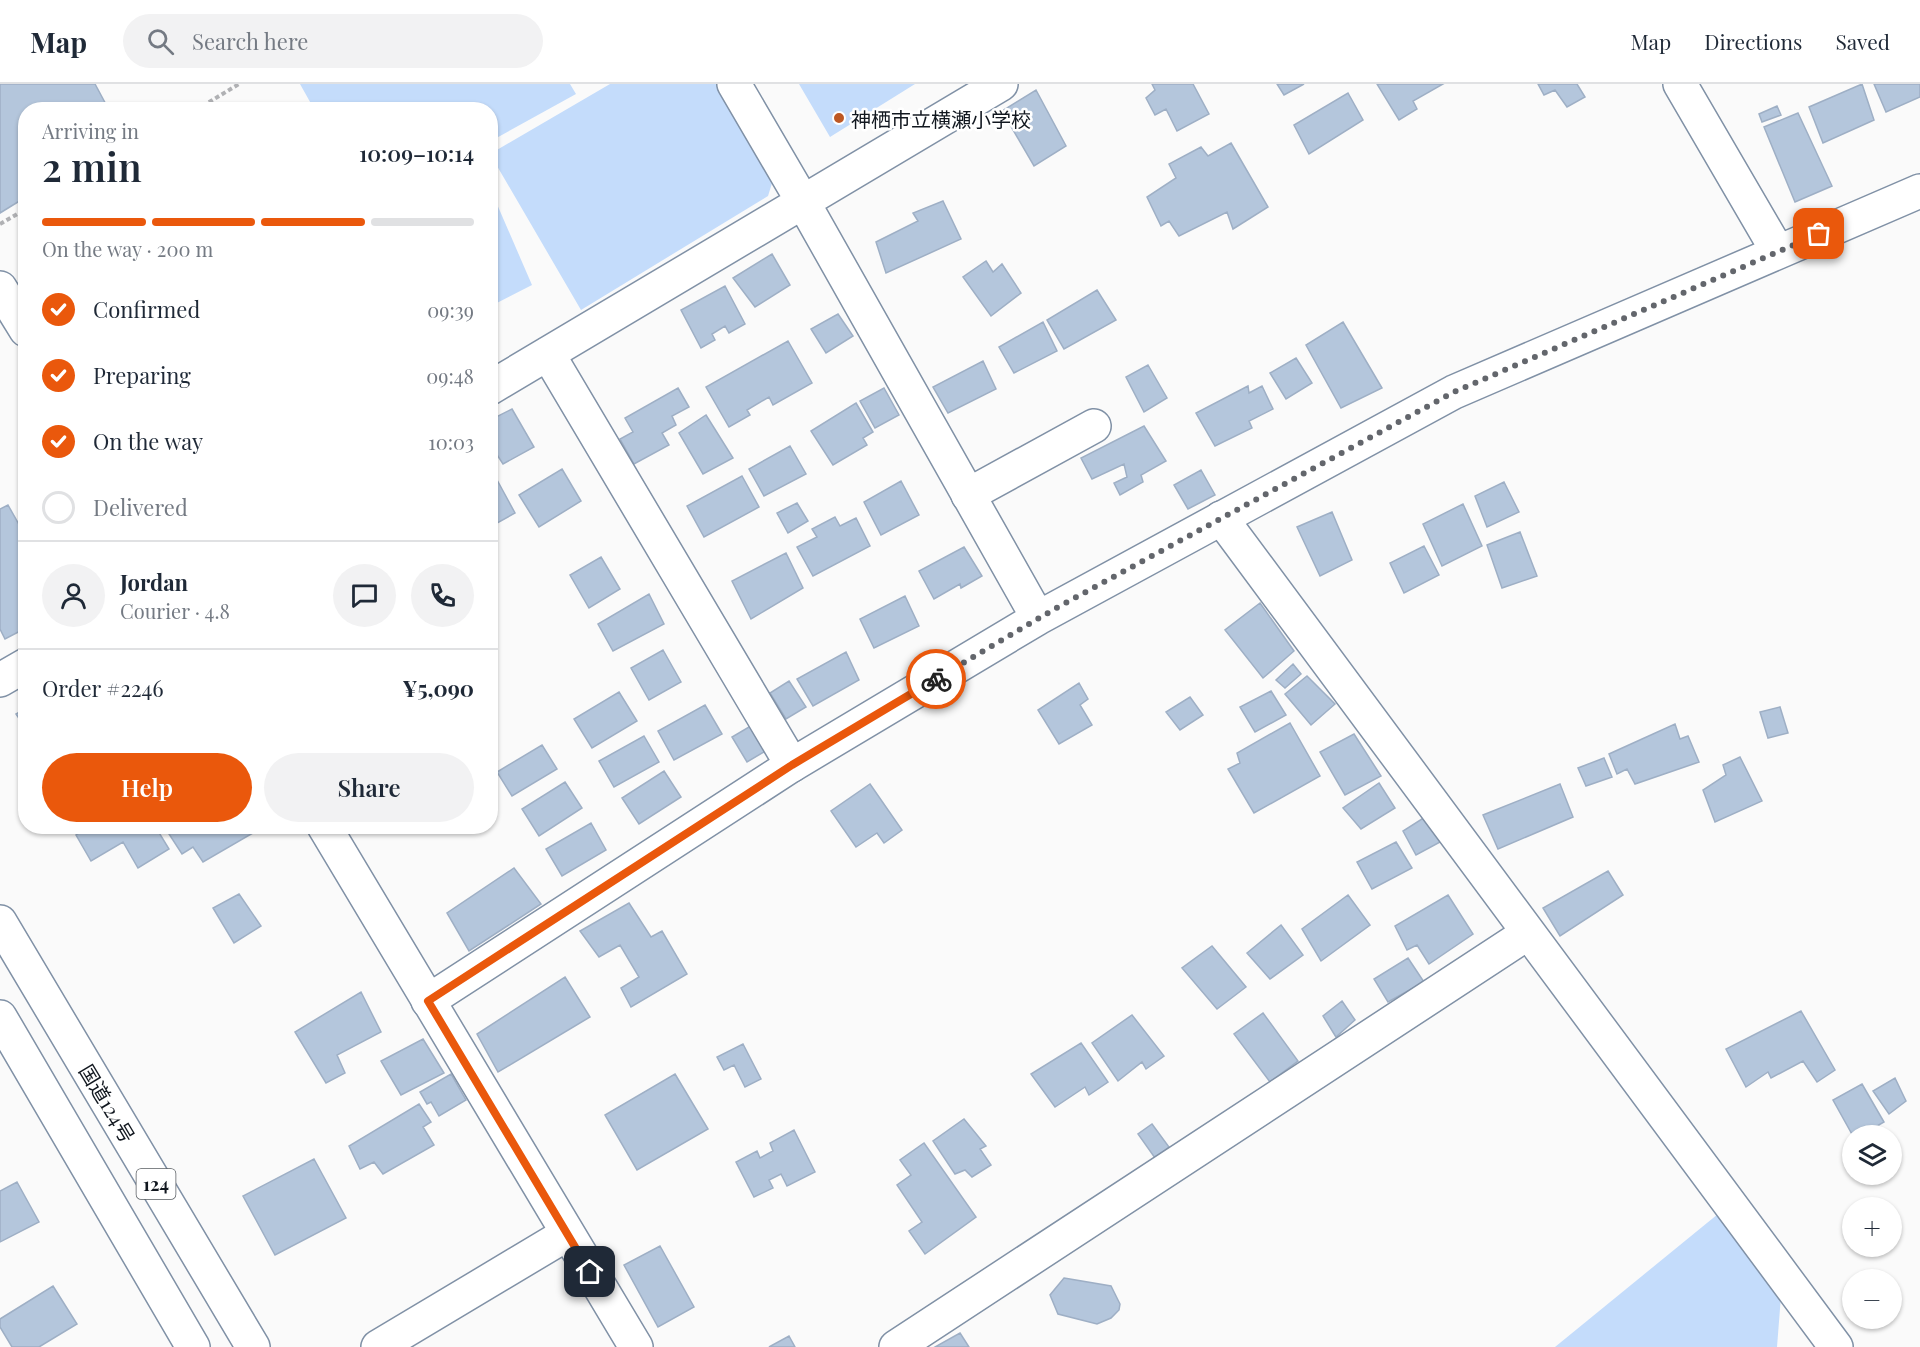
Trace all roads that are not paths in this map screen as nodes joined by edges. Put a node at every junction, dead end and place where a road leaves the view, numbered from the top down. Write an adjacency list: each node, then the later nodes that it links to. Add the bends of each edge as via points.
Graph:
1 (734, 84): 5 (main road)
2 (1001, 84): 5 (main road)
3 (1680, 84): 6 (main road)
4 (1920, 191): 6 (main road)
5 (803, 202): 9 (main road); 12 (main road)
6 (1778, 252): 13 (main road, via 1454,392)
7 (0, 288): 8 (main road)
8 (18, 317)
9 (548, 354): 10 (main road); 17 (main road)
10 (498, 383)
11 (1094, 426): 12 (main road)
12 (968, 495): 14 (main road)
13 (1221, 518): 14 (main road); 20 (main road)
14 (1038, 618): 17 (main road)
15 (18, 670): 16 (main road)
16 (0, 680)
17 (792, 765): 21 (main road)
18 (329, 834): 21 (main road)
19 (0, 922): 26 (main road, 国道124号 / 124)
20 (1528, 933): 24 (main road); 29 (main road)
21 (428, 1001): 23 (main road)
22 (0, 1017): 25 (main road, 124)
23 (567, 1234): 27 (main road); 28 (main road)
24 (898, 1346)
25 (193, 1347)
26 (253, 1347)
27 (378, 1347)
28 (636, 1347)
29 (1836, 1347)

